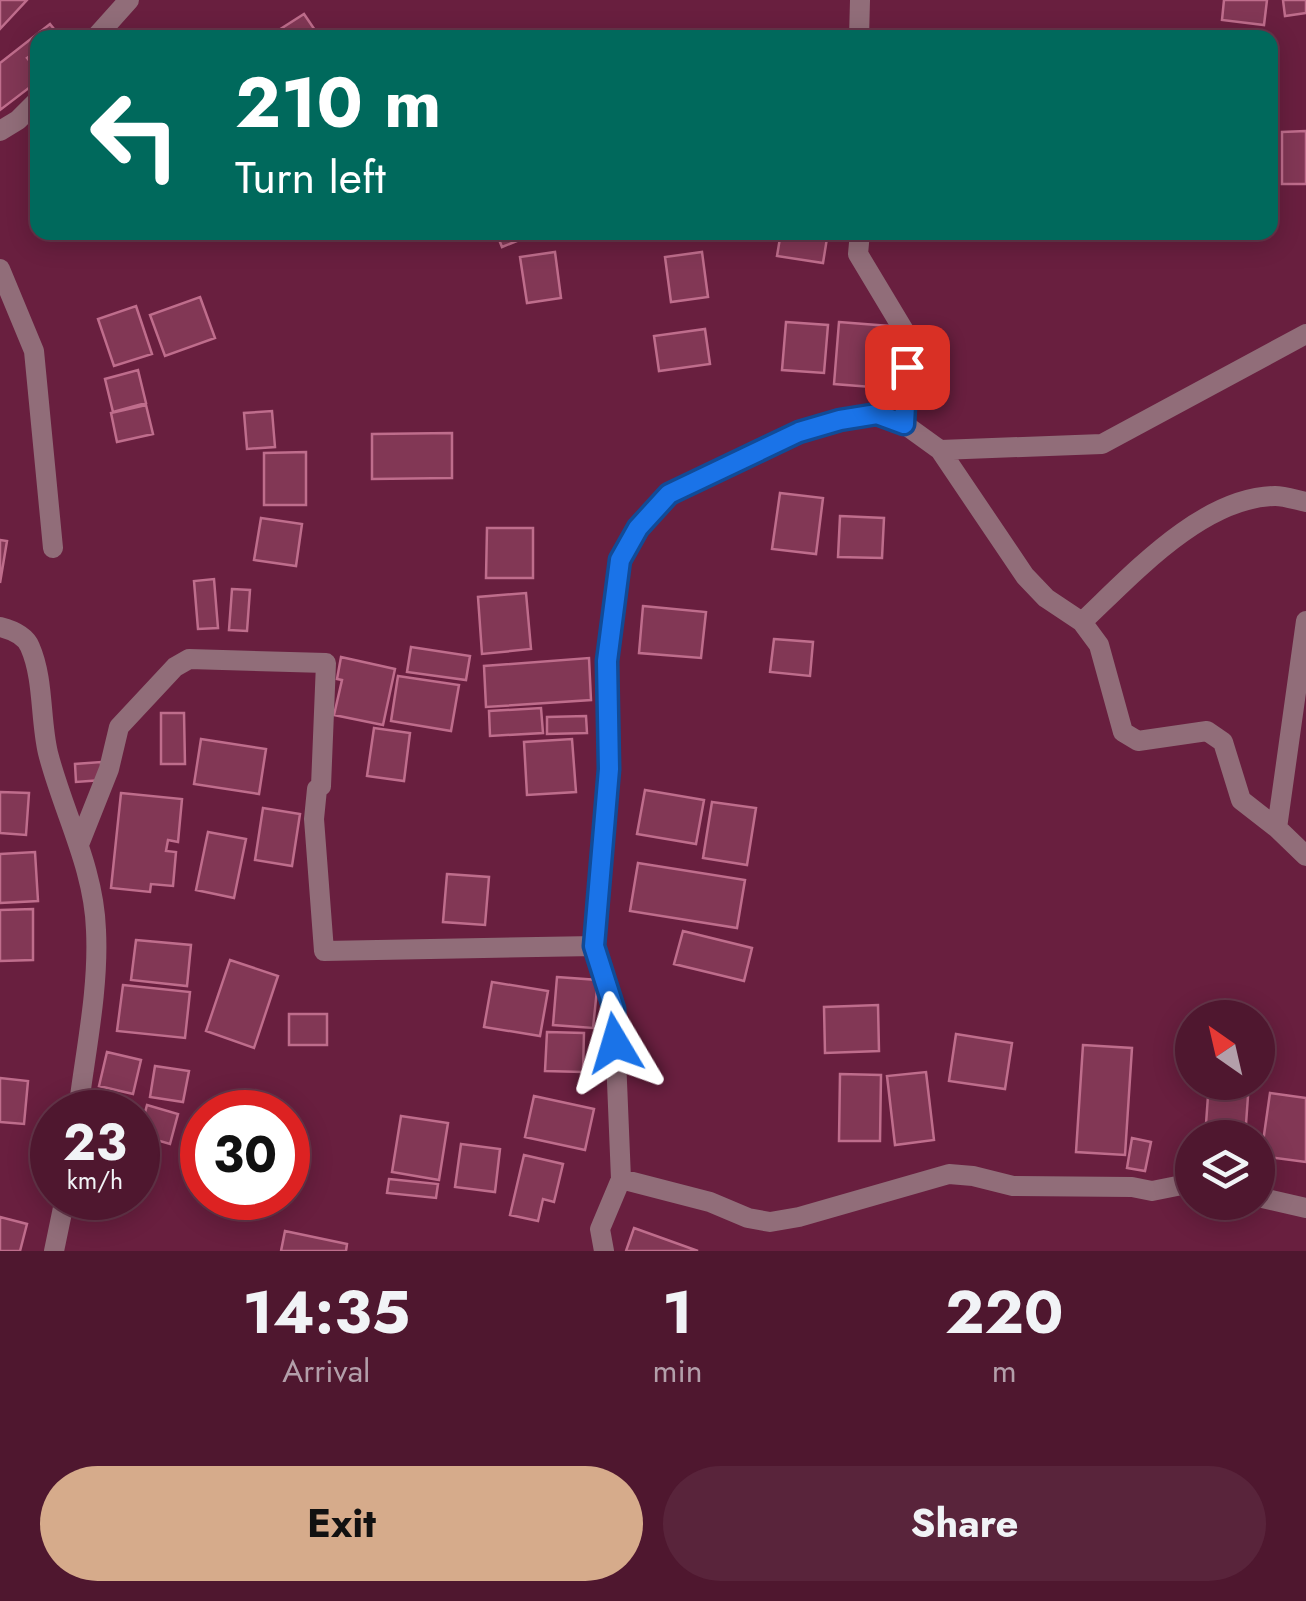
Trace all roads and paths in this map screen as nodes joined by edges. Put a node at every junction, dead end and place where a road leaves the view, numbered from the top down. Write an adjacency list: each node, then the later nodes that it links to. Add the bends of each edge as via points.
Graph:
1 (128, 0): 3 (street)
2 (860, 0): 4 (street)
3 (102, 30)
4 (859, 30)
5 (30, 108): 6 (street)
6 (0, 130)
7 (859, 240): 10 (street, via 858,254 909,339)
8 (0, 269): 13 (street, via 34,351)
9 (1306, 334): 11 (street, via 1102,444)
10 (904, 424): 11 (street); 20 (street, via 877,414 799,432 669,494 638,528 620,560 607,661 609,769)
11 (940, 450): 14 (street, via 1025,576)
12 (1306, 502): 14 (street, via 1275,496 1223,508 1170,540)
13 (52, 548)
14 (1082, 622): 17 (street, via 1100,645 1124,732 1138,741 1207,732 1224,742 1241,800)
15 (1306, 622): 17 (street)
16 (0, 626): 18 (street, via 28,643 50,757)
17 (1277, 828): 19 (street)
18 (80, 842): 20 (street, via 119,727 175,667 190,659 326,663 314,819 324,952); 21 (street, via 96,927)
19 (1306, 856)
20 (594, 946): 22 (street, via 614,1009)
21 (81, 1090)
22 (621, 1179): 23 (street, via 770,1222 949,1174 1013,1186); 28 (street, via 600,1229)
23 (1175, 1187)
24 (1275, 1200): 25 (street)
25 (1306, 1208)
26 (60, 1220): 27 (street)
27 (54, 1251)
28 (604, 1251)

